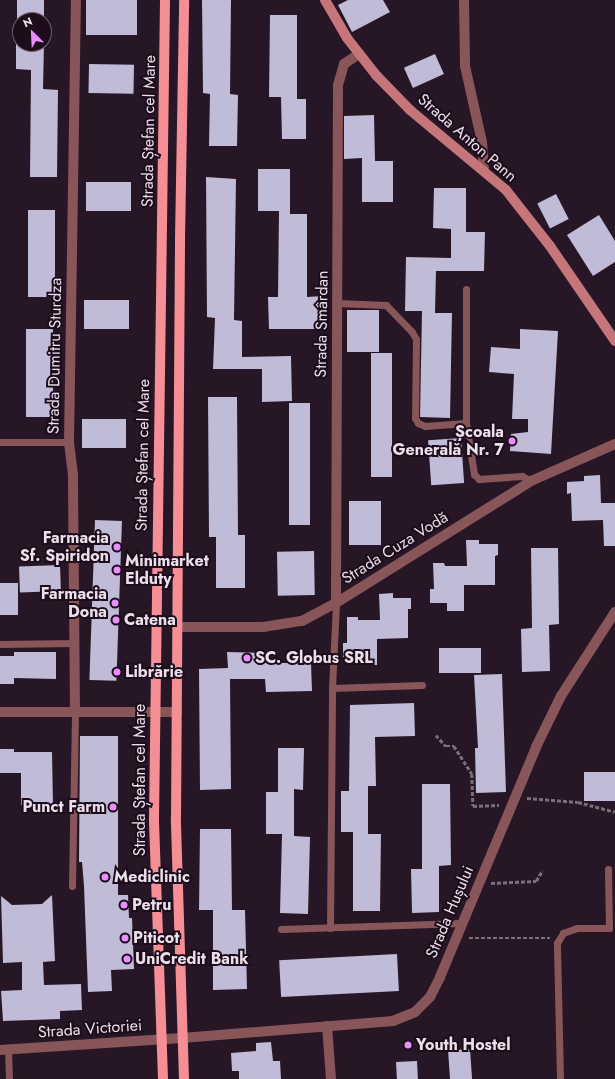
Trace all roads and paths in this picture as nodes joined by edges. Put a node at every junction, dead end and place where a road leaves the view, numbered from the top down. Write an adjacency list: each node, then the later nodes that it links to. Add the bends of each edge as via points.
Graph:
1 (76, 0): 13 (street, Strada Dumitru Sturdza)
2 (165, 0): 25 (main road, Strada Ștefan cel Mare)
3 (184, 0): 18 (main road, Strada Ștefan cel Mare)
4 (325, 0): 6 (main road, Strada Anton Pann)
5 (464, 0): 7 (street, via 465,66 482,142)
6 (359, 54): 7 (main road, Strada Anton Pann, via 410,110); 9 (street, Strada Smârdan, via 344,64 338,85)
7 (484, 169): 10 (main road, Strada Anton Pann, via 506,190 550,246)
8 (466, 290): 11 (lane)
9 (337, 303): 11 (lane, via 386,305 412,332 416,339 418,423 425,426); 16 (street, Strada Smârdan)
10 (615, 341)
11 (466, 422): 15 (lane, via 474,474 479,479 522,476)
12 (0, 442): 13 (lane)
13 (69, 442): 19 (street, Strada Dumitru Sturdza, via 73,475)
14 (615, 444): 15 (street, Strada Cuza Vodă)
15 (531, 481): 16 (street, Strada Cuza Vodă)
16 (336, 603): 18 (street, Strada Cuza Vodă, via 302,621 282,625); 22 (lane)
17 (615, 612): 28 (street, Strada Hușului, via 561,696)
18 (178, 627): 26 (main road, Strada Ștefan cel Mare)
19 (75, 643): 20 (lane); 24 (street, Strada Dumitru Sturdza)
20 (0, 644)
21 (422, 685): 22 (lane)
22 (332, 688): 35 (lane)
23 (0, 712): 24 (street)
24 (75, 712): 25 (street); 33 (lane)
25 (155, 712): 26 (street); 41 (main road, Strada Ștefan cel Mare, via 154,819)
26 (177, 712): 40 (main road, Strada Ștefan cel Mare, via 177,891)
27 (436, 735): 28 (path, via 446,746 454,746 472,774 473,806)
28 (513, 801): 29 (path, via 578,802); 32 (street, Strada Hușului)
29 (615, 812)
30 (608, 869): 38 (lane, via 609,928 577,928 563,933)
31 (542, 871): 32 (path, via 536,881)
32 (479, 884): 34 (street, Strada Hușului)
33 (72, 886)
34 (462, 923): 35 (lane); 37 (street, Strada Hușului)
35 (330, 928): 36 (lane)
36 (281, 929)
37 (456, 938): 38 (path); 39 (street, Strada Hușului, via 430,997 415,1012 393,1021)
38 (560, 938): 47 (lane, via 557,958)
39 (327, 1026): 40 (street, Strada Hușului); 46 (street)
40 (182, 1038): 41 (street, Strada Victoriei); 45 (main road, Strada Ștefan cel Mare)
41 (161, 1040): 42 (street, Strada Victoriei); 44 (main road, Strada Ștefan cel Mare)
42 (4, 1050): 43 (lane)
43 (9, 1079)
44 (163, 1079)
45 (184, 1079)
46 (331, 1079)
47 (560, 1079)

